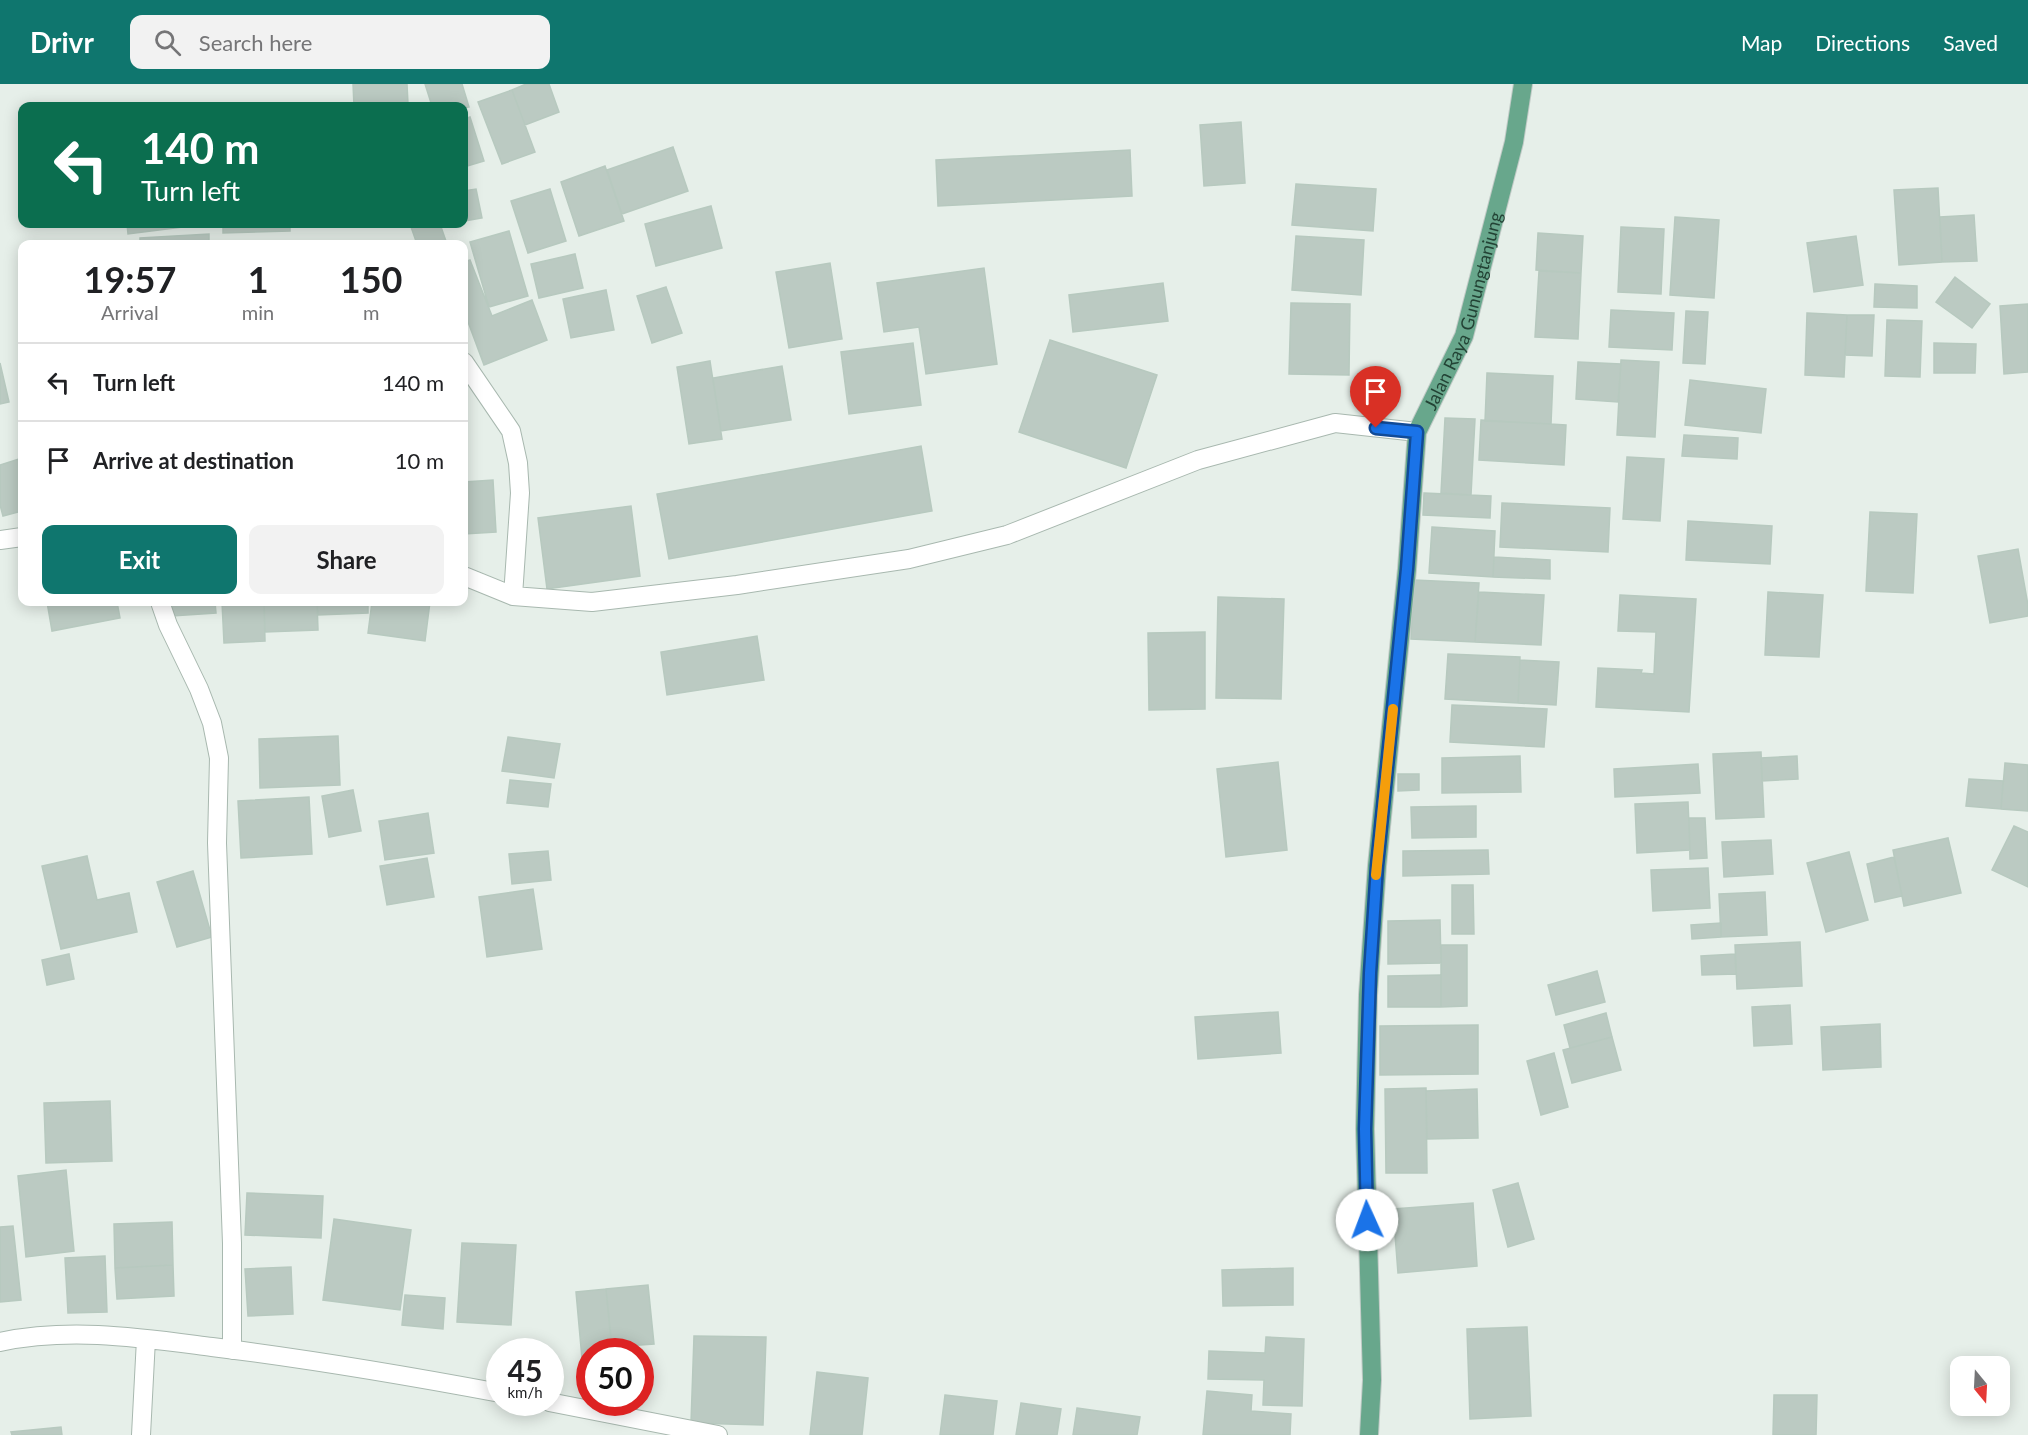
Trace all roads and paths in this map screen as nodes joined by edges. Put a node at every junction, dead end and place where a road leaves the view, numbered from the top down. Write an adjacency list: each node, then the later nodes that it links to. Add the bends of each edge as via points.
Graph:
1 (1522, 84): 3 (main road, Jalan Raya Gunungtanjung, via 1514,142 1464,336)
2 (468, 368): 7 (street, via 511,431 518,463 520,493)
3 (1417, 432): 7 (street, via 1335,423 1198,460 1007,535 909,559 592,602); 16 (main road, Jalan Raya Gunungtanjung, via 1368,995 1365,1129)
4 (18, 538): 5 (street)
5 (0, 540)
6 (468, 578): 7 (street)
7 (513, 597)
8 (161, 606): 11 (street, via 212,723 219,759 218,867 232,1243)
9 (146, 1339): 10 (street, via 99,1334 31,1335); 11 (street); 14 (street)
10 (0, 1342)
11 (232, 1350): 12 (street)
12 (486, 1390)
13 (564, 1405): 15 (street)
14 (141, 1435)
15 (718, 1435)
16 (1370, 1435)

